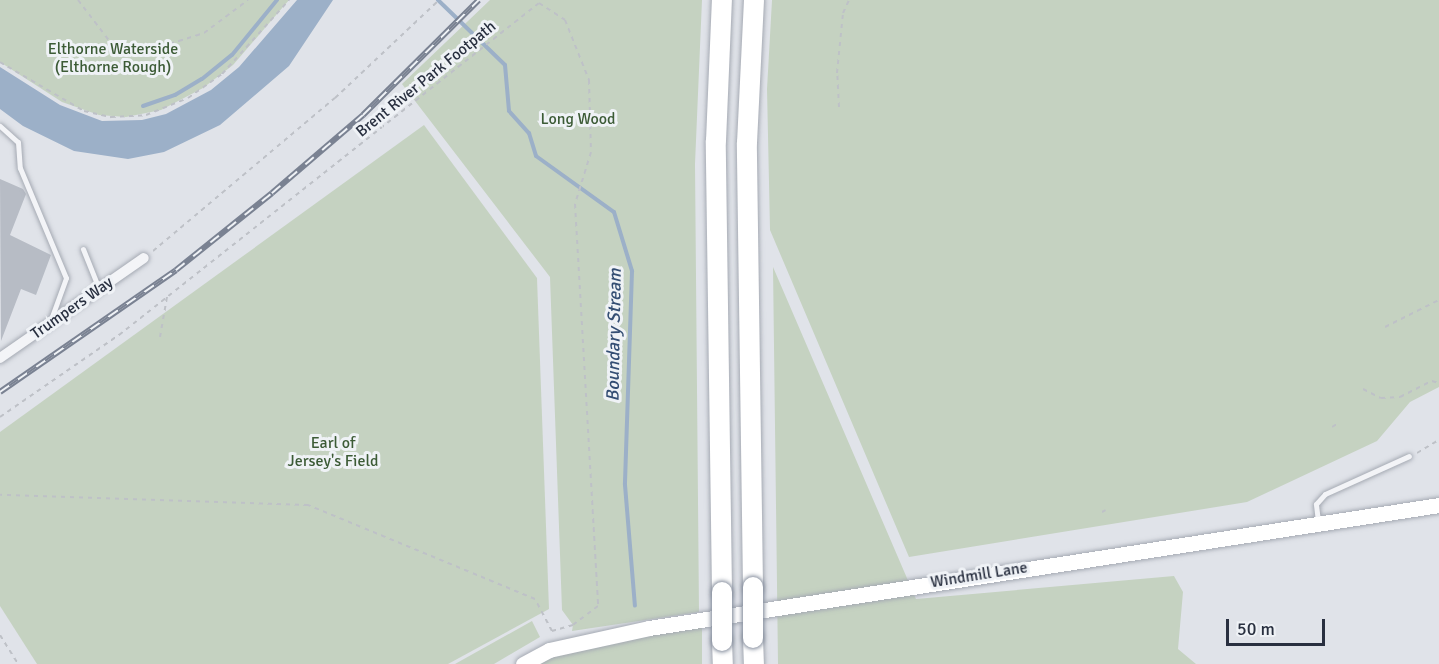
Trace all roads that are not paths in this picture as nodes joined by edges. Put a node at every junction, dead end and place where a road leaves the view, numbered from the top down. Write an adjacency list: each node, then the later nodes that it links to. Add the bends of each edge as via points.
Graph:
1 (722, 0): 13 (highway, bridge, via 716,141)
2 (754, 0): 14 (highway, bridge, via 747,143)
3 (0, 126): 7 (lane, via 18,142 20,168 66,278)
4 (83, 249): 6 (lane)
5 (144, 258): 6 (street, Trumpers Way)
6 (100, 290): 7 (street, Trumpers Way)
7 (48, 326): 8 (street, Trumpers Way)
8 (0, 358)
9 (1409, 456): 11 (lane, via 1325,494 1316,504)
10 (1439, 505): 11 (main road, Windmill Lane)
11 (1318, 523): 12 (main road, Windmill Lane, via 649,628 549,650)
12 (523, 664)
13 (723, 664)
14 (754, 664)

